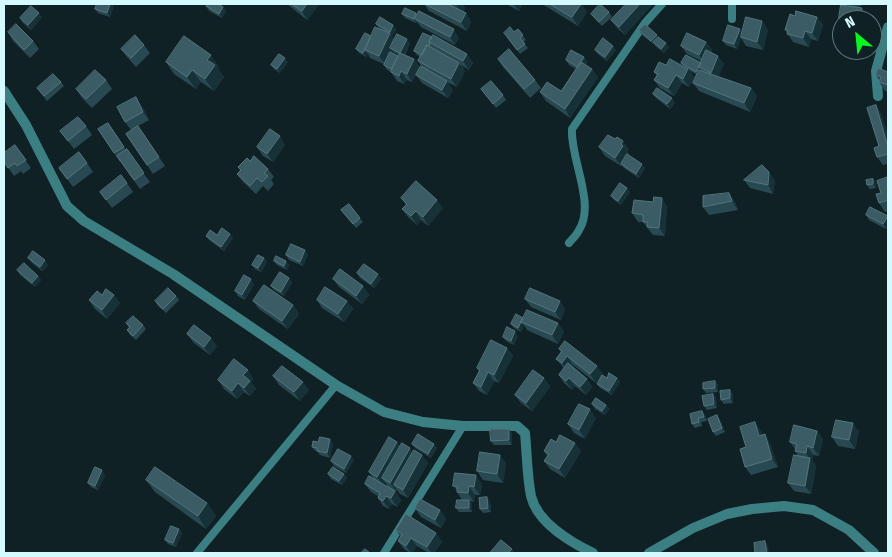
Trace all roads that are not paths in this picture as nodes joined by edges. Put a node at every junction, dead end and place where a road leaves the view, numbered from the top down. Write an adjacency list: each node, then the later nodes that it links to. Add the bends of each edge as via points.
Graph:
1 (662, 4): 7 (lane, via 645,23 572,129 571,142 583,185 585,217 580,230)
2 (732, 4): 3 (lane)
3 (732, 19)
4 (888, 27): 6 (street, via 876,71)
5 (4, 91): 8 (street, via 26,125 67,206 76,214 173,274)
6 (878, 96)
7 (569, 243)
8 (336, 385): 9 (street, via 384,412 423,422); 10 (lane)
9 (463, 426): 11 (lane); 12 (street, via 517,426 525,433 532,498 545,521)
10 (197, 553)
11 (384, 553)
12 (592, 553)
13 (649, 553): 14 (street, via 693,528 727,514 784,506 813,510 848,530)
14 (874, 553)

